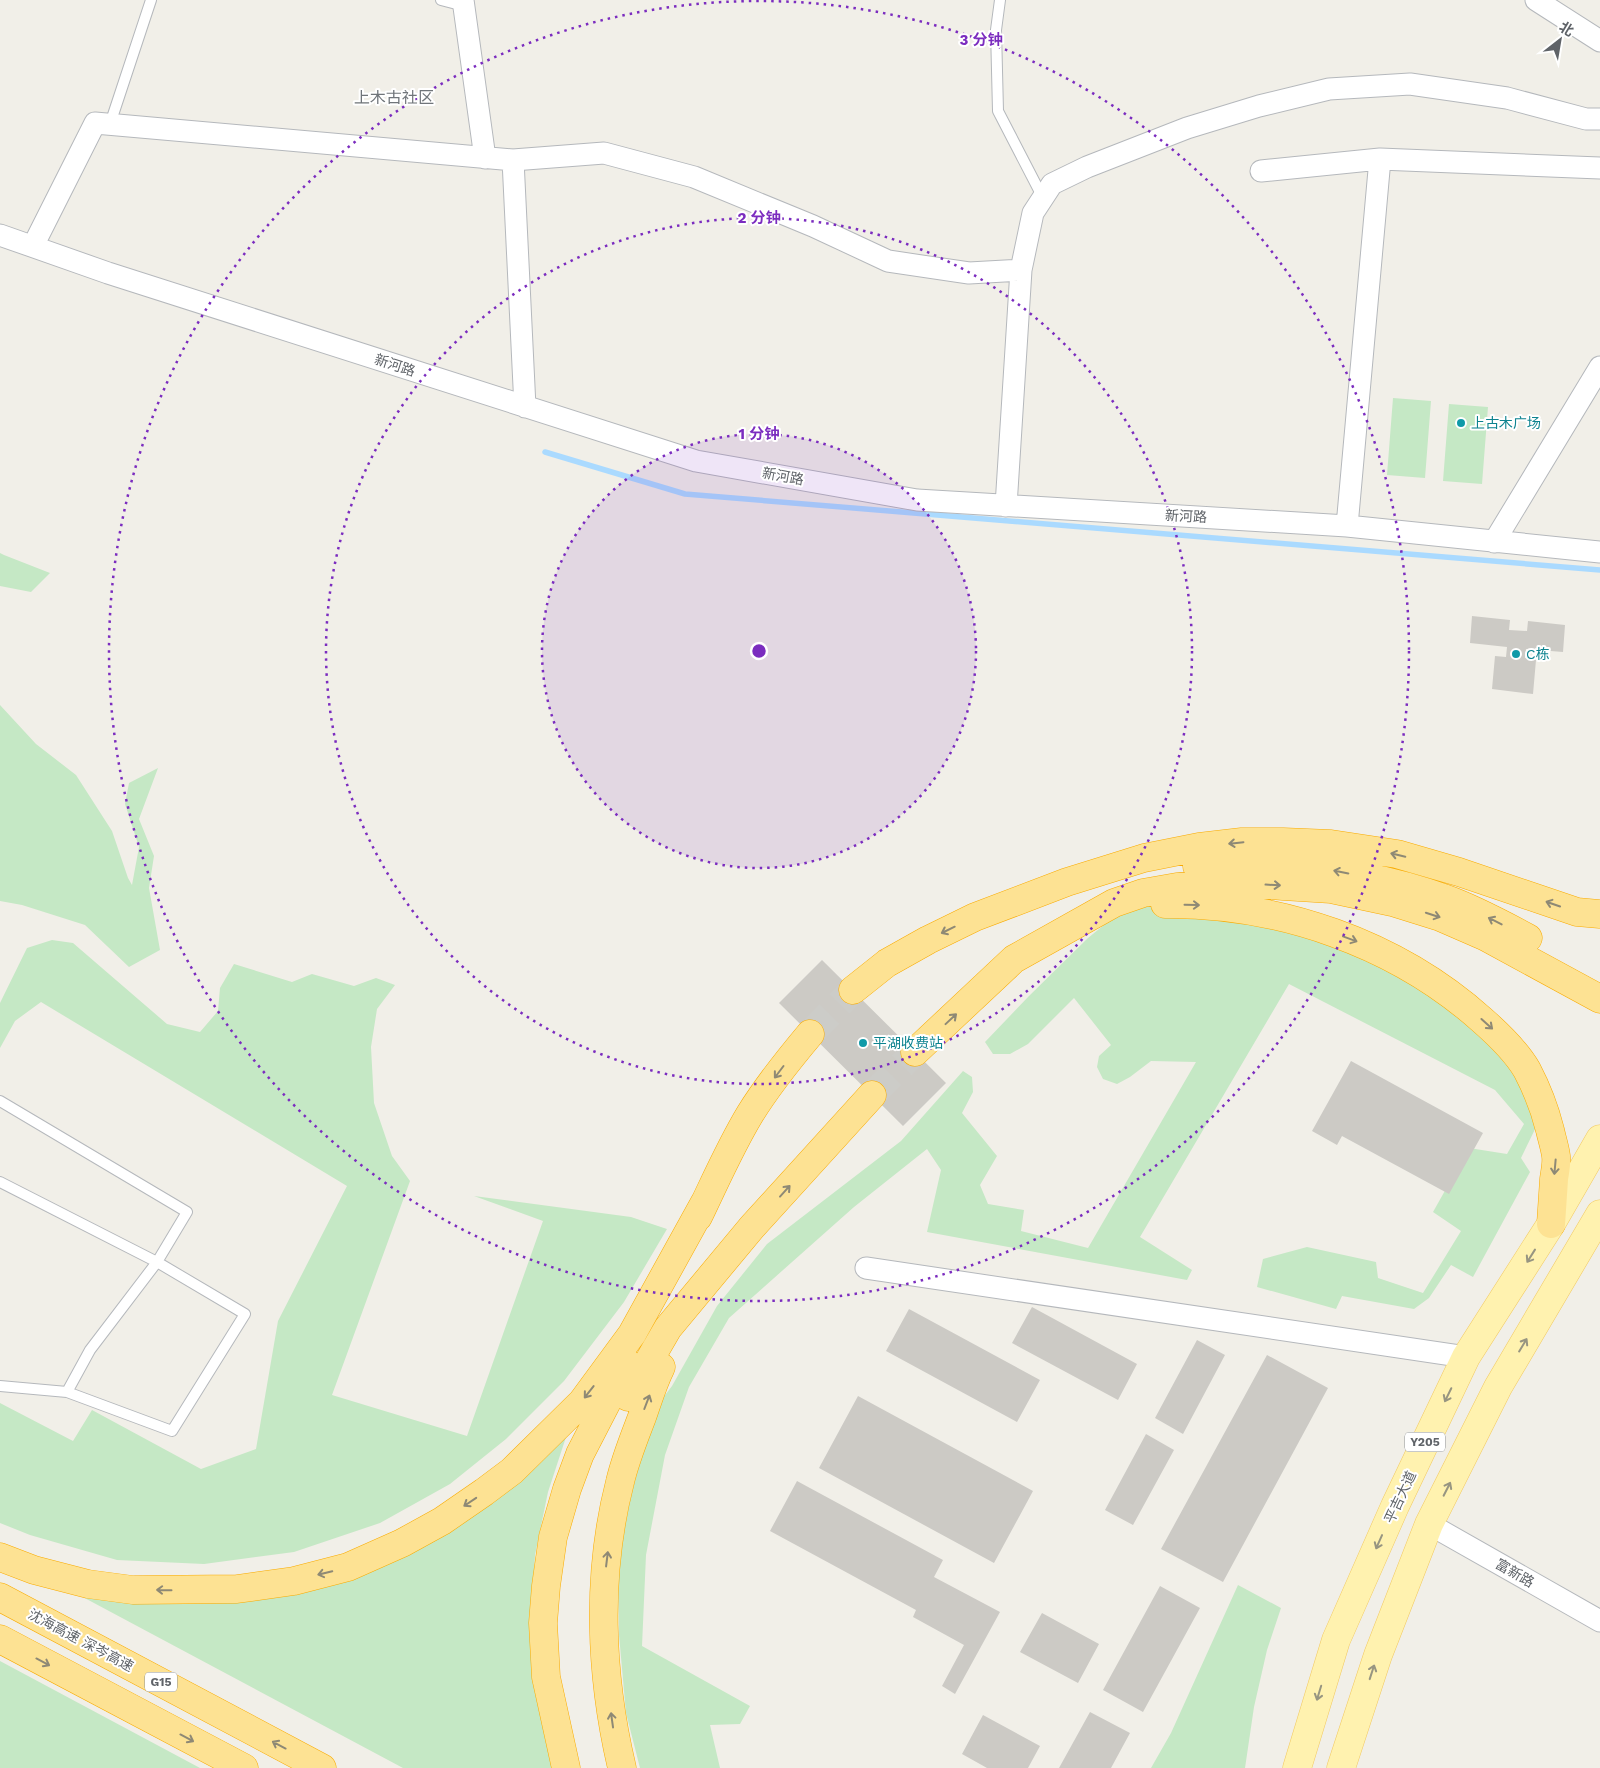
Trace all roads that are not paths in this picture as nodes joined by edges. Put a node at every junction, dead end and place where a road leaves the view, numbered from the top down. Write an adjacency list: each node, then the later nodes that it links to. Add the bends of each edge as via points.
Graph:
1 (151, 0): 8 (lane)
2 (441, 0): 5 (lane)
3 (1000, 0): 14 (lane, via 996,30 998,112)
4 (1536, 0): 6 (street)
5 (463, 3): 9 (street)
6 (1600, 41)
7 (1600, 119): 14 (street, via 1586,119 1507,98 1410,84 1329,89 1187,128 1052,184)
8 (110, 124): 9 (street); 16 (street, via 95,123)
9 (484, 158): 11 (street)
10 (1380, 159): 12 (street); 13 (street); 21 (street)
11 (513, 160): 17 (street, via 604,153 694,177 888,260 969,273); 19 (street)
12 (1600, 168)
13 (1261, 171)
14 (1043, 198): 17 (street, via 1033,213)
15 (0, 235): 16 (street, 新河路)
16 (33, 246): 19 (street, 新河路)
17 (1021, 270): 20 (street)
18 (1600, 367): 22 (street)
19 (524, 407): 20 (street, 新河路, via 696,461 917,500)
20 (1006, 506): 21 (street, 新河路)
21 (1348, 526): 22 (street, 新河路)
22 (1494, 542): 23 (street, 新河路)
23 (1600, 552)
24 (1600, 914): 25 (highway, one-way to 25, via 1577,912 1397,854 1331,844 1283,842 1233,843 1144,858 1067,882)
25 (975, 918): 27 (highway, one-way to 27, via 887,963); 28 (highway, one-way to 25, via 1494,920 1446,899 1397,883 1334,870 1241,864 1174,868 1138,874)
26 (1014, 959): 28 (highway, one-way to 28, via 1114,903 1143,893 1177,887 1241,883 1331,890 1392,902 1440,917); 30 (highway, one-way to 26); 37 (highway, one-way to 37, via 1093,921 1123,911 1165,904 1211,905 1309,924 1400,961 1468,1007 1501,1037 1526,1069 1545,1111 1556,1156)
27 (853, 990)
28 (1599, 991)
29 (810, 1034): 35 (highway, one-way to 35, via 750,1113)
30 (915, 1052)
31 (872, 1095): 38 (highway, one-way to 31)
32 (0, 1101): 39 (lane, via 187,1212)
33 (1600, 1139): 37 (main road, 平吉大道 / Y205)
34 (0, 1182): 39 (lane)
35 (706, 1202): 45 (highway, one-way to 45, via 632,1334 582,1402 512,1471 442,1521 402,1543 348,1567 294,1581 236,1589 134,1590 88,1584); 51 (highway, via 580,1454 553,1537 543,1623 546,1677)
36 (1600, 1214): 44 (main road, Y205, one-way to 36, via 1498,1388)
37 (1551, 1224): 41 (main road, 平吉大道 / Y205, one-way to 41)
38 (752, 1227): 52 (highway, via 668,1328 594,1461 581,1494 568,1540 558,1624 561,1675); 53 (highway, one-way to 38, via 608,1694 603,1628 604,1584 620,1482 659,1372 679,1332)
39 (157, 1262): 43 (lane, via 90,1350); 43 (lane, via 245,1314 172,1431)
40 (866, 1268): 41 (street)
41 (1466, 1357): 54 (main road, 平吉大道 / Y205, one-way to 54, via 1394,1506 1336,1640)
42 (0, 1386): 43 (lane)
43 (66, 1392)
44 (1429, 1524): 47 (street, 富新路); 55 (main road, Y205, one-way to 44, via 1378,1655)
45 (0, 1557)
46 (0, 1597): 50 (highway, 沈海高速 深岑高速 / G15, one-way to 46)
47 (1600, 1621)
48 (0, 1639): 49 (highway, one-way to 49)
49 (244, 1768)
50 (322, 1768)
51 (566, 1768)
52 (583, 1768)
53 (622, 1768)
54 (1297, 1768)
55 (1341, 1768)

